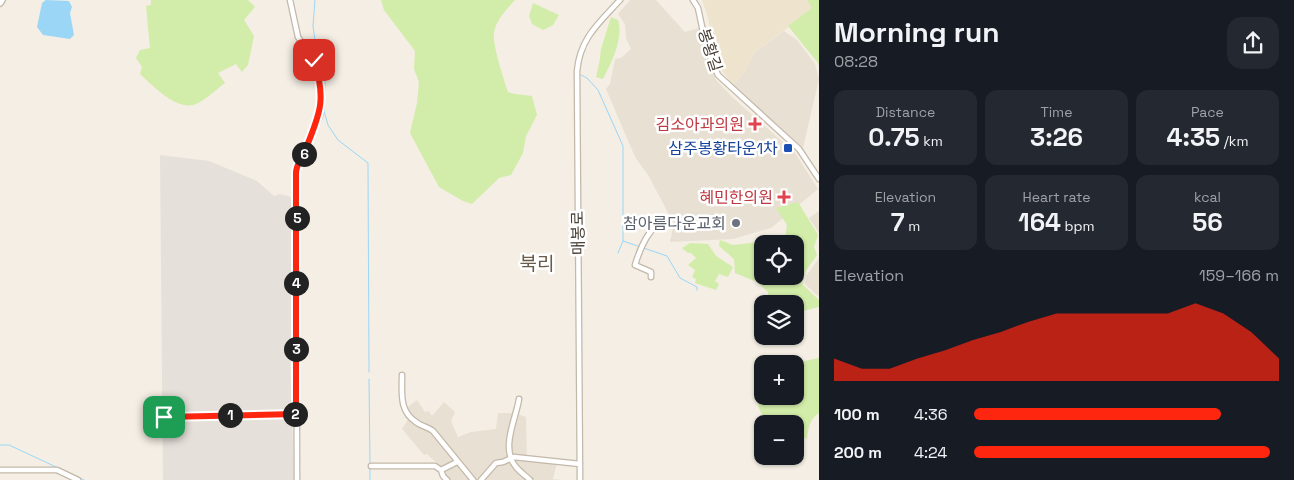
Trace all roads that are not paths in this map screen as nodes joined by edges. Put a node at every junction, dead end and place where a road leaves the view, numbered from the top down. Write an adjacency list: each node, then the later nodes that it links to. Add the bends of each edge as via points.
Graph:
1 (290, 0): 9 (street, via 298,37 311,55 320,79 321,99 320,116 296,169)
2 (620, 0): 13 (street, 매봉로, via 587,37 576,71)
3 (693, 0): 4 (street, 봉황길, via 718,76 799,149)
4 (819, 179)
5 (656, 226): 6 (street, via 640,248 635,266)
6 (651, 274)
7 (402, 375): 12 (street, via 402,400 406,412 433,431)
8 (519, 399): 11 (street, via 509,442)
9 (296, 414): 10 (street); 18 (street)
10 (159, 417)
11 (511, 458): 13 (street); 21 (street, via 496,463); 22 (street)
12 (457, 462): 16 (street); 20 (street)
13 (580, 464): 23 (street, 매봉로)
14 (371, 466): 16 (street, via 435,466)
15 (0, 470): 17 (street, via 57,470)
16 (441, 470): 19 (street)
17 (78, 480)
18 (297, 480)
19 (447, 480)
20 (472, 480)
21 (481, 480)
22 (530, 480)
23 (580, 480)

